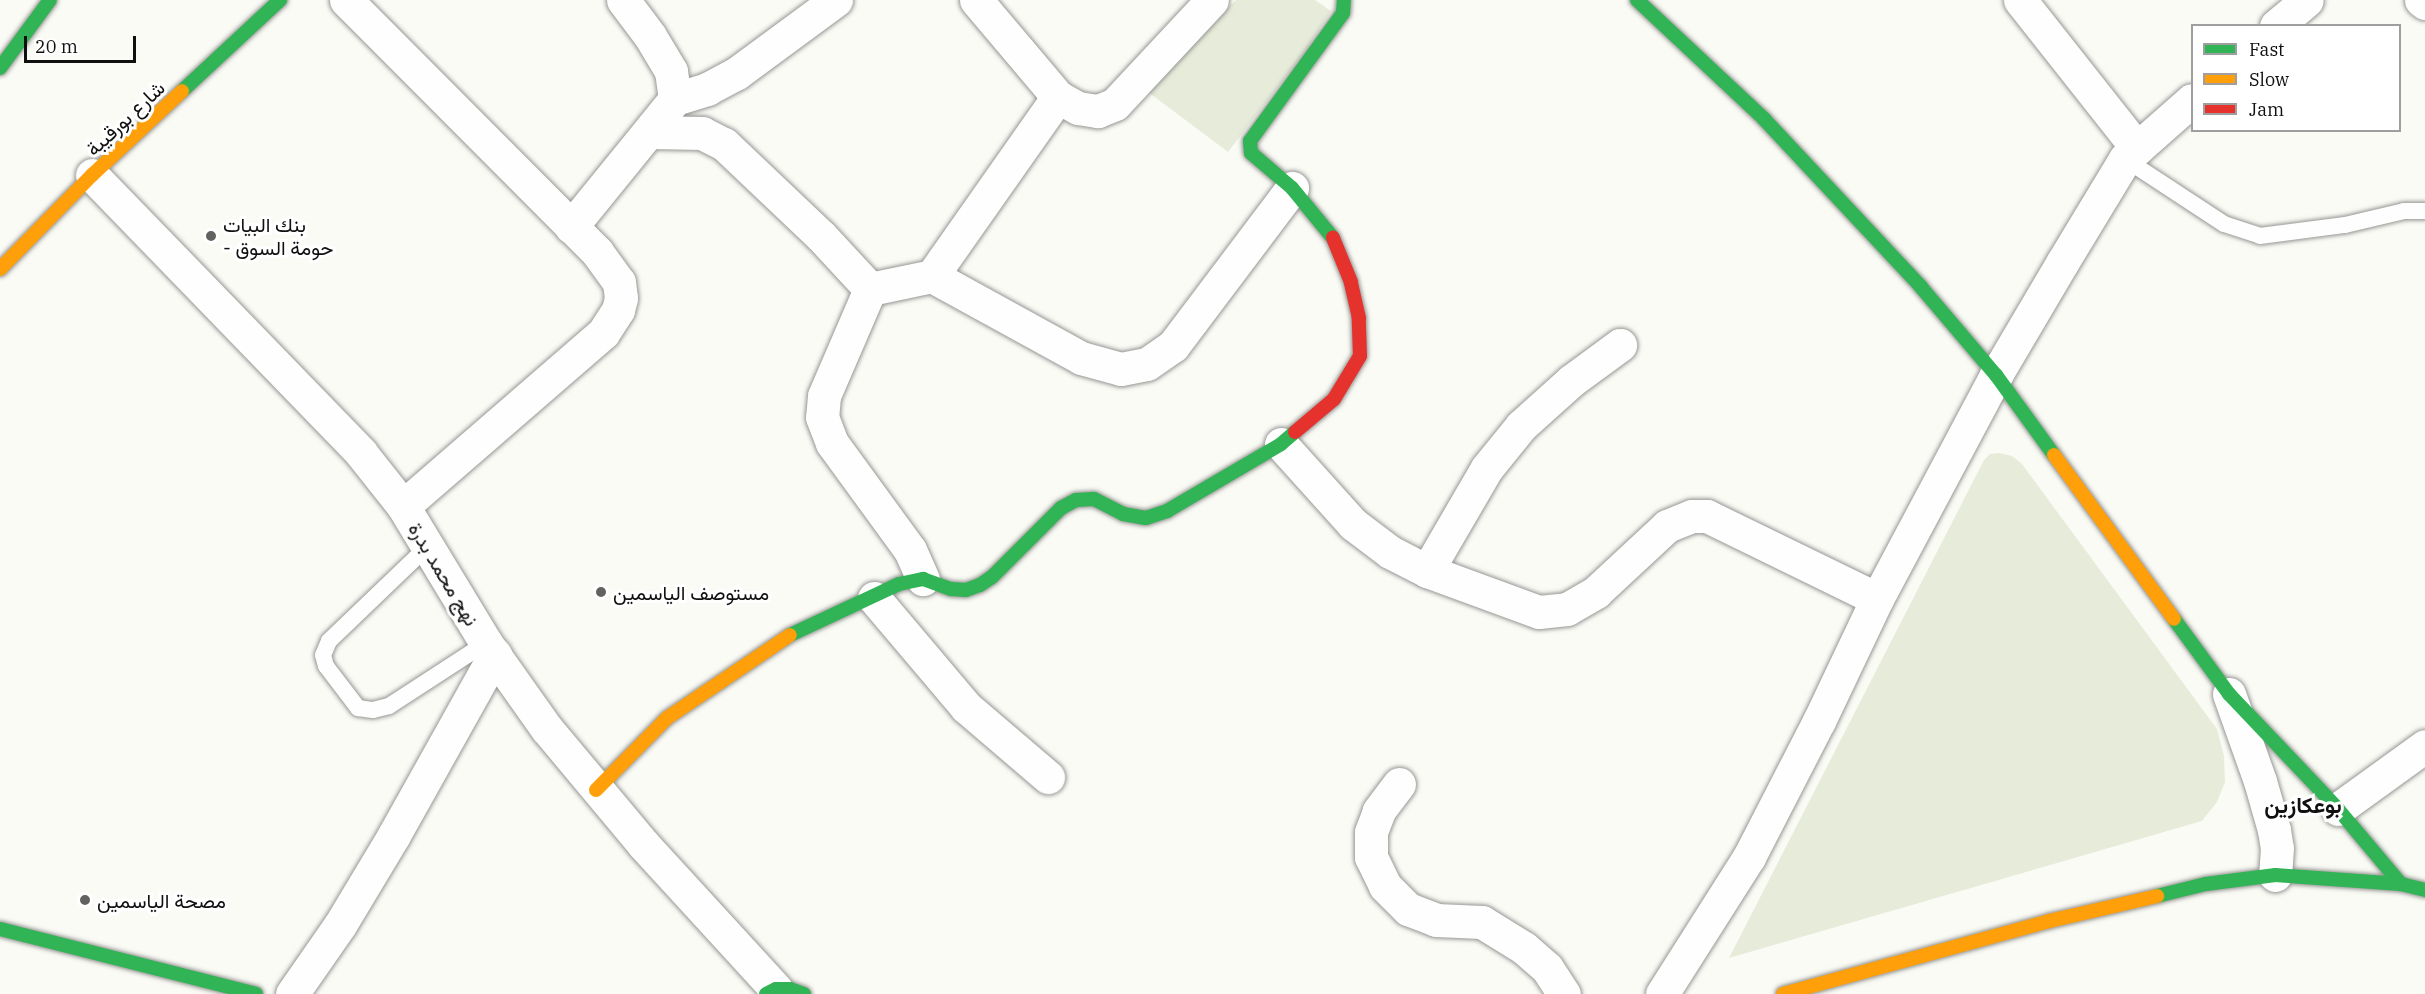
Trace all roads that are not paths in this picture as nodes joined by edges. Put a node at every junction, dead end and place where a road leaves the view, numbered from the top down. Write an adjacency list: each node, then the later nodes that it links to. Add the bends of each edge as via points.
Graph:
1 (280, 0): 21 (street, شارع بورقيبة)
2 (345, 0): 24 (street)
3 (623, 0): 17 (street, via 671,71)
4 (836, 0): 17 (street, via 737,73)
5 (976, 0): 16 (street)
6 (1212, 0): 16 (street, via 1115,104 1098,111 1078,108)
7 (1344, 0): 22 (street, via 1343,13 1250,141 1251,153)
8 (1638, 0): 29 (street, via 1764,119 1921,287)
9 (2020, 0): 20 (street)
10 (2307, 0): 14 (street)
11 (2421, 0): 13 (street)
12 (46, 2): 15 (street)
13 (2425, 3)
14 (2278, 24)
15 (0, 68)
16 (1058, 97): 26 (street)
17 (675, 99): 19 (street)
18 (2191, 101): 20 (street)
19 (651, 132): 24 (street); 27 (street, via 702,133 724,144 821,236)
20 (2131, 154): 23 (lane, via 2224,224 2260,236); 29 (street)
21 (92, 175): 25 (street, شارع بورقيبة); 31 (street, نهج محمد بدرة, via 316,403)
22 (1292, 188): 26 (street, via 1173,346 1147,364 1121,369 1082,358); 30 (street, via 1331,232 1351,282 1359,318 1360,356 1334,399)
23 (2425, 211)
24 (571, 227): 31 (street, via 597,252 619,282 618,310 603,333)
25 (0, 269)
26 (932, 276): 27 (street)
27 (870, 289): 34 (street, via 824,396 822,417 832,443 910,550)
28 (1620, 345): 33 (street, via 1571,381 1521,426 1486,468)
29 (1996, 375): 36 (street); 38 (street)
30 (1281, 444): 33 (street, via 1353,524 1390,552); 34 (street, via 1167,511 1146,518 1123,514 1094,499 1076,500 1061,508 980,585 966,590 951,589)
31 (403, 506): 32 (street, نهج محمد بدرة)
32 (427, 547): 37 (street, نهج محمد بدرة); 37 (lane, via 329,641 323,655 326,666 358,708 373,710 389,705)
33 (1427, 571): 36 (street, via 1539,612 1567,609 1596,592 1667,526 1692,516 1707,516)
34 (924, 579): 35 (street, via 899,584)
35 (874, 598): 40 (street, via 966,707); 42 (street, via 789,636 667,718)
36 (1877, 599): 52 (street, via 1749,857)
37 (490, 648): 42 (street, نهج محمد بدرة); 50 (street, via 388,845 340,925)
38 (2229, 694): 43 (street); 44 (street, via 2274,830)
39 (2425, 746): 43 (street)
40 (1048, 777)
41 (1398, 784): 51 (street, via 1379,811 1371,832 1371,857 1385,886 1408,909 1436,920 1482,922 1524,948 1547,968)
42 (596, 790): 48 (street, نهج محمد بدرة)
43 (2338, 809): 45 (street)
44 (2275, 875): 45 (street); 53 (street, via 2206,884 2049,921)
45 (2401, 884): 46 (street)
46 (2425, 890)
47 (0, 929): 49 (street)
48 (791, 993)
49 (256, 994)
50 (291, 994)
51 (1564, 994)
52 (1662, 994)
53 (1783, 994)

